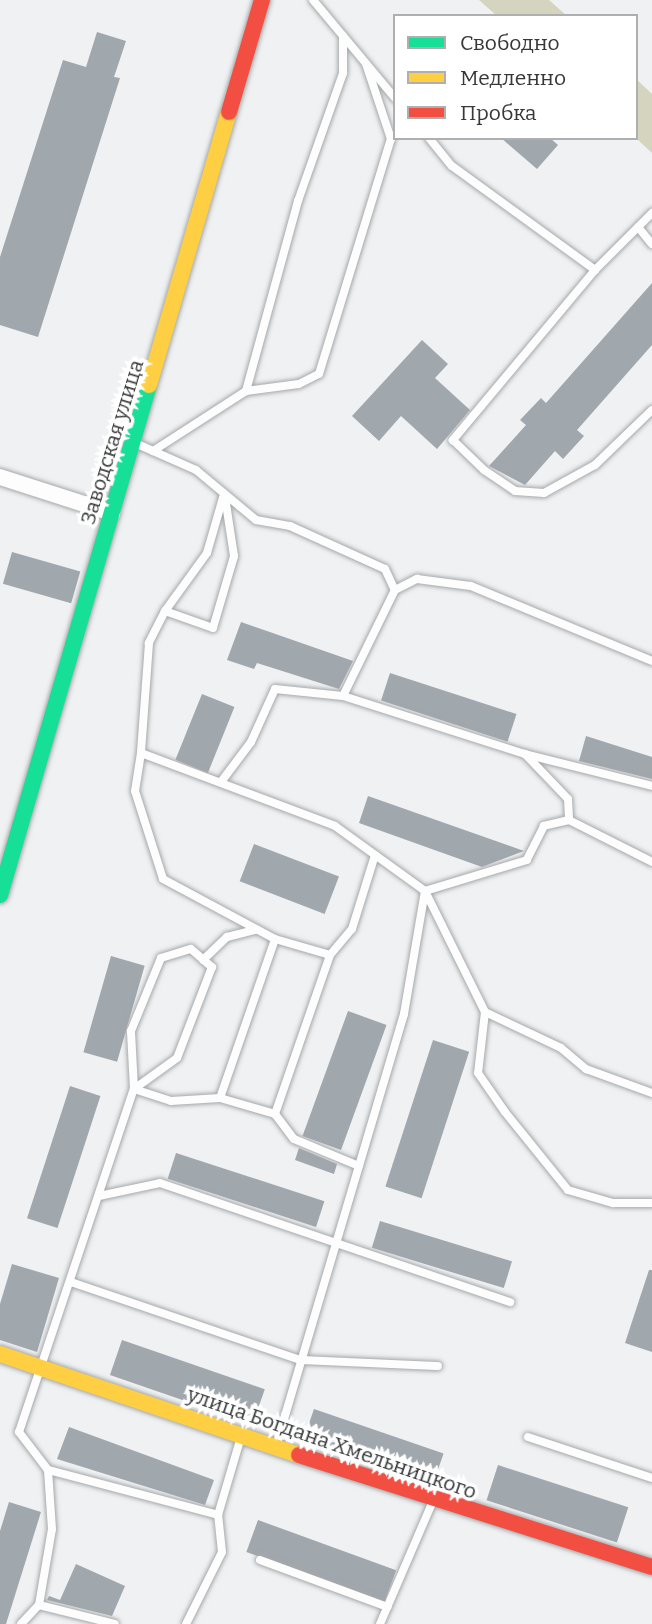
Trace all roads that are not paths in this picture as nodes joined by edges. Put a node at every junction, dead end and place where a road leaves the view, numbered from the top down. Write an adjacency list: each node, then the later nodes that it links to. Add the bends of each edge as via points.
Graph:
1 (262, 0): 13 (street, Заводская улица)
2 (313, 0): 3 (lane)
3 (343, 36): 4 (lane); 11 (lane, via 343,73 298,201)
4 (366, 64): 5 (lane); 11 (lane, via 391,139 319,374 299,384)
5 (393, 96)
6 (431, 140): 10 (lane, via 452,166)
7 (652, 213): 8 (lane)
8 (638, 227): 9 (lane); 10 (lane)
9 (652, 244)
10 (595, 270): 12 (lane, via 453,440 515,491 544,493 596,465)
11 (246, 391): 14 (lane)
12 (652, 410)
13 (135, 443): 14 (lane); 17 (street, Заводская улица)
14 (153, 451): 16 (lane, via 196,470)
15 (0, 477): 17 (street)
16 (224, 494): 18 (lane, via 256,520 290,526 385,569); 19 (lane, via 207,553); 19 (lane, via 234,556 213,628)
17 (113, 513): 30 (street, Заводская улица)
18 (395, 590): 20 (lane, via 417,579 471,586); 21 (lane)
19 (165, 611): 22 (lane, via 149,643)
20 (652, 662)
21 (343, 696): 23 (lane); 24 (lane, via 275,689 251,743)
22 (141, 753): 24 (lane); 31 (lane, via 135,790 163,879)
23 (525, 754): 25 (lane); 26 (lane, via 568,799)
24 (221, 782): 27 (lane, via 335,827)
25 (652, 786)
26 (569, 820): 28 (lane); 29 (lane, via 544,827 527,860)
27 (375, 855): 29 (lane); 33 (lane, via 352,929)
28 (652, 862)
29 (425, 891): 35 (lane); 40 (lane, via 404,1014)
30 (0, 895)
31 (256, 930): 32 (lane); 34 (lane, via 227,937)
32 (275, 939): 33 (lane); 38 (lane)
33 (330, 956): 39 (lane)
34 (203, 960): 36 (lane, via 212,967 177,1058); 36 (lane, via 191,949 161,958 131,1031)
35 (485, 1012): 37 (lane, via 561,1048 586,1069); 42 (lane, via 478,1073 568,1190 613,1203)
36 (134, 1089): 38 (lane, via 172,1101); 41 (lane)
37 (652, 1093)
38 (220, 1098): 39 (lane)
39 (275, 1114): 40 (lane, via 294,1139)
40 (359, 1166): 43 (lane)
41 (99, 1196): 43 (lane, via 160,1184); 44 (lane)
42 (652, 1203)
43 (335, 1244): 45 (lane); 47 (lane)
44 (71, 1282): 47 (lane); 49 (lane)
45 (510, 1302)
46 (0, 1354): 49 (street, улица Богдана Хмельницкого)
47 (300, 1360): 48 (lane); 52 (lane)
48 (438, 1366)
49 (42, 1369): 50 (street, улица Богдана Хмельницкого); 53 (lane, via 19,1432)
50 (242, 1434): 52 (street, улица Богдана Хмельницкого); 56 (lane)
51 (528, 1437): 54 (lane)
52 (276, 1446): 55 (street, улица Богдана Хмельницкого)
53 (48, 1470): 56 (lane); 59 (lane, via 52,1529)
54 (652, 1478)
55 (433, 1500): 58 (street, улица Богдана Хмельницкого); 60 (lane)
56 (219, 1515): 63 (lane, via 222,1552)
57 (260, 1560): 60 (lane)
58 (652, 1567)
59 (39, 1605): 61 (lane); 62 (lane)
60 (388, 1607): 64 (lane)
61 (21, 1624)
62 (115, 1624)
63 (186, 1624)
64 (380, 1624)

